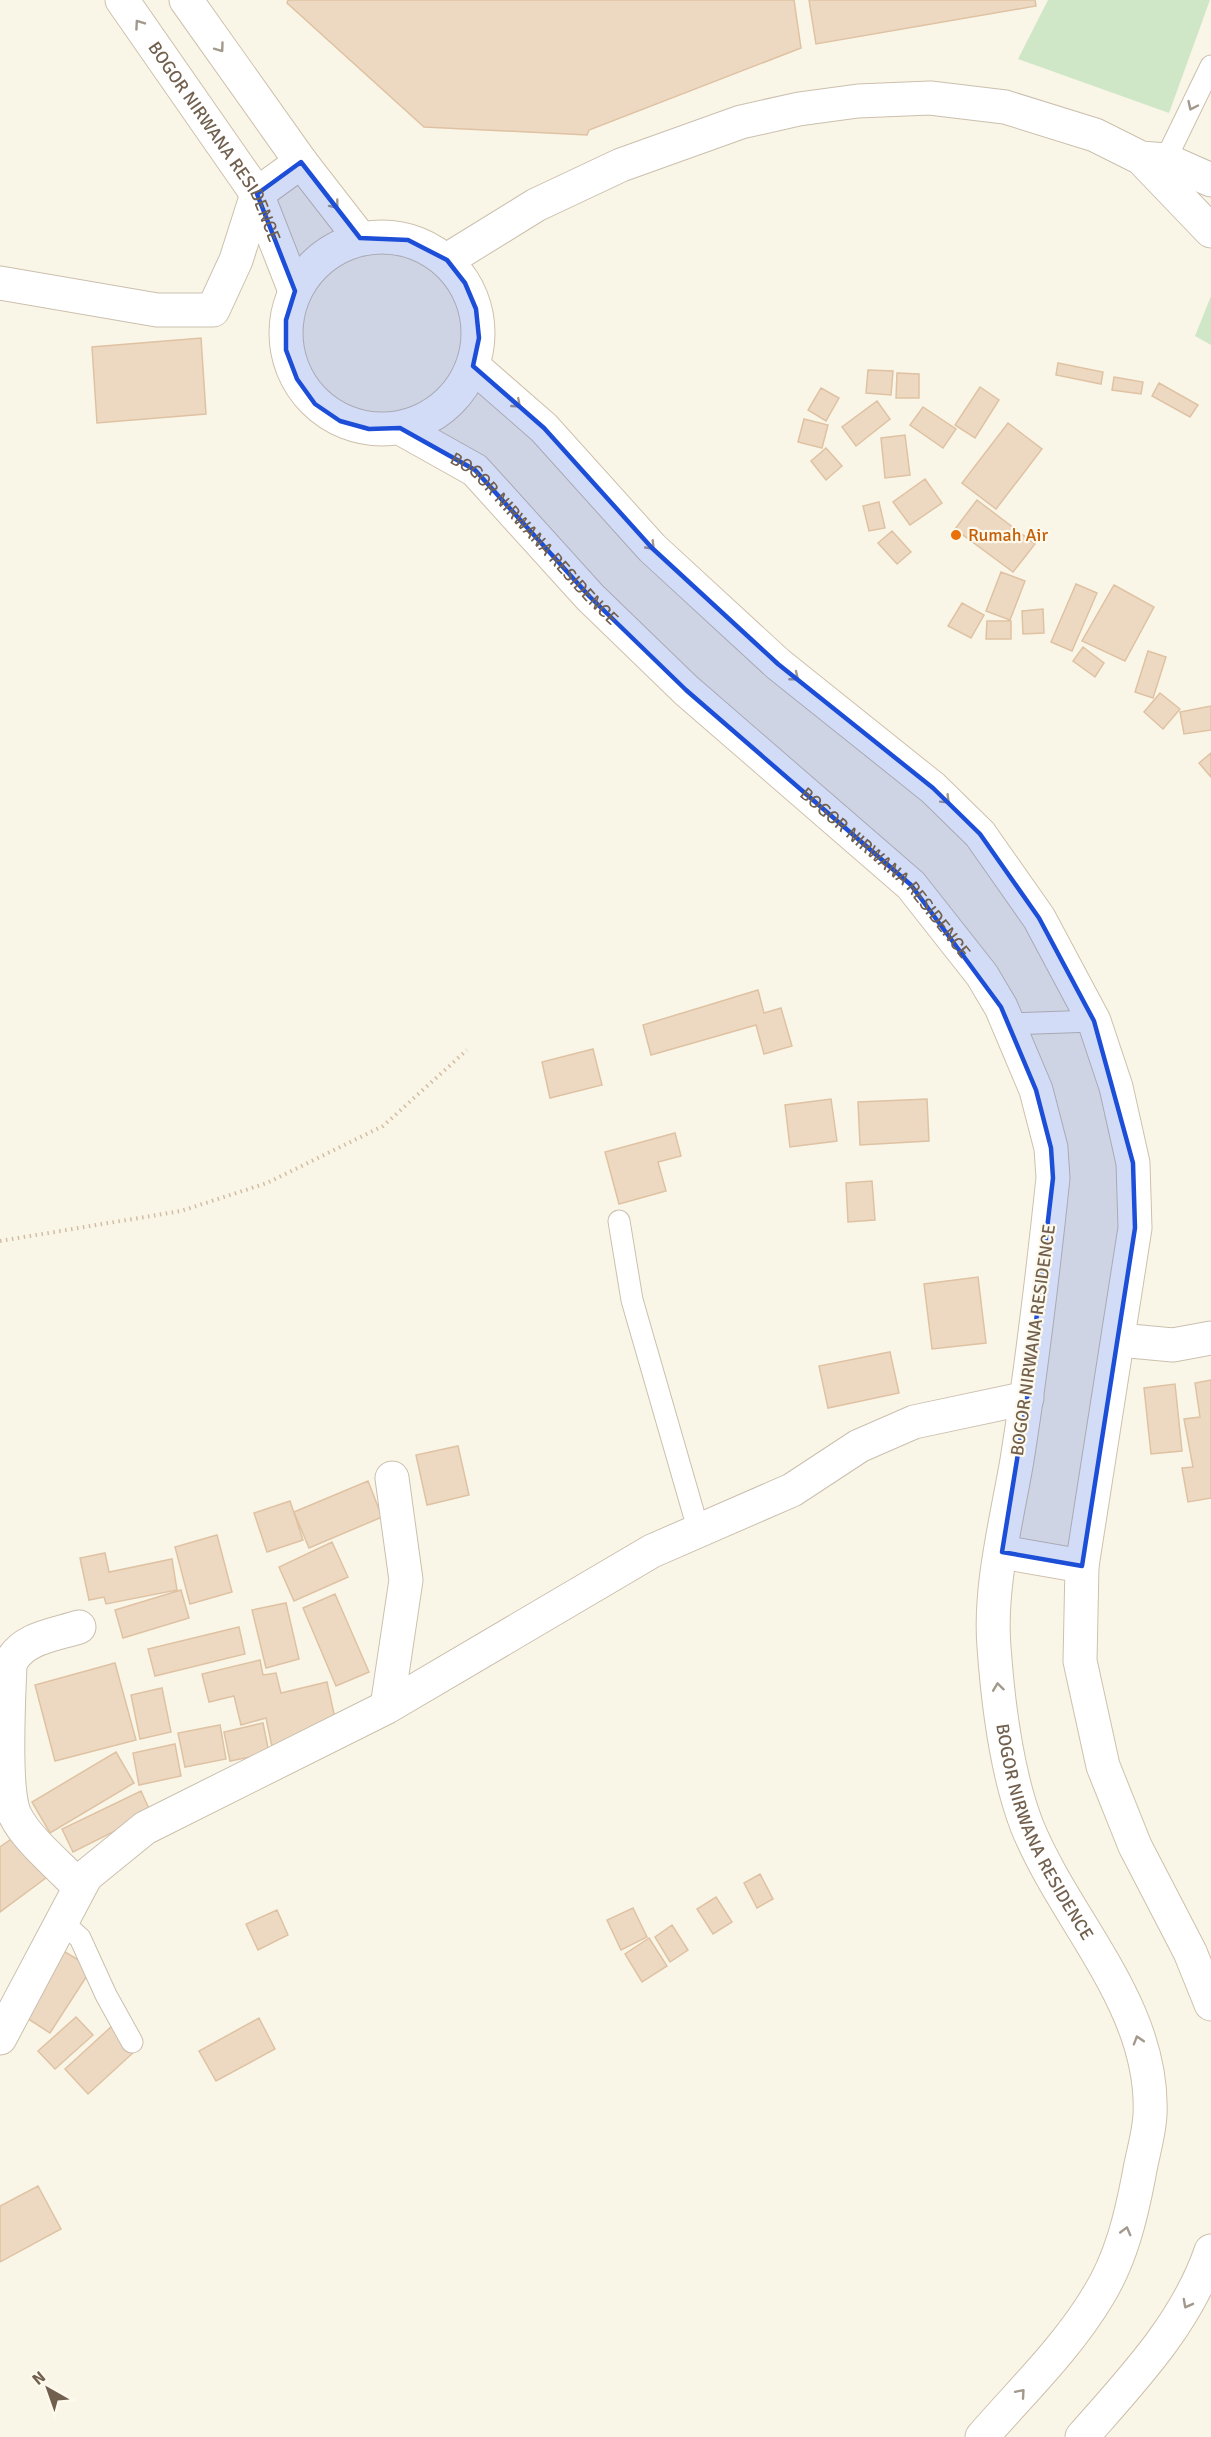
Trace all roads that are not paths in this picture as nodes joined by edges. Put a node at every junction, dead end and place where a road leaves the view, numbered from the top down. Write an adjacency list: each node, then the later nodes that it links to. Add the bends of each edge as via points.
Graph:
1 (122, 0): 7 (street, BOGOR NIRWANA RESIDENCE, one-way to 1)
2 (186, 0): 4 (street, one-way to 4)
3 (1211, 66): 5 (lane, one-way to 5)
4 (301, 162): 7 (street); 9 (street, one-way to 9)
5 (1155, 165): 6 (street); 8 (street); 10 (street, via 1095,135 1005,107 930,98 858,100 741,122 621,165 536,205)
6 (1211, 180)
7 (257, 194): 11 (street, via 236,260 213,310 158,310); 12 (street, BOGOR NIRWANA RESIDENCE)
8 (1211, 231)
9 (360, 238): 10 (street, via 386,236 408,240); 12 (street, via 312,266)
10 (447, 261): 13 (street, via 465,283 476,309 479,338)
11 (0, 283)
12 (295, 291): 14 (street, via 286,320 286,350 297,379 315,404 350,424 369,429)
13 (473, 366): 14 (street, via 445,406 424,420); 15 (street, one-way to 15, via 544,428 660,556 778,664 933,788 980,834 1039,918)
14 (400, 428): 16 (street, BOGOR NIRWANA RESIDENCE, via 475,471 590,597 686,690 911,885 982,975)
15 (1094, 1021): 16 (lane); 19 (street, via 1116,1087 1133,1163 1135,1228)
16 (1009, 1024): 20 (street, BOGOR NIRWANA RESIDENCE, via 1036,1090 1051,1148 1053,1178)
17 (619, 1221): 22 (lane, via 632,1300)
18 (1211, 1338): 19 (street, via 1173,1345)
19 (1119, 1340): 24 (street)
20 (1027, 1398): 22 (street, via 914,1422 859,1446 792,1490); 23 (street, BOGOR NIRWANA RESIDENCE)
21 (392, 1478): 26 (street, via 406,1580)
22 (699, 1532): 26 (street, via 652,1551)
23 (1002, 1552): 24 (street); 33 (street, BOGOR NIRWANA RESIDENCE, one-way to 23, via 1062,2345 1098,2296 1121,2248 1150,2116 1144,2059 1131,2015 1027,1825 1014,1777 993,1643 995,1591)
24 (1082, 1566): 29 (street, via 1080,1661 1103,1766 1135,1846 1190,1952)
25 (79, 1627): 27 (street, via 25,1645 10,1664 9,1794 15,1815 26,1831)
26 (387, 1707): 27 (street, via 145,1828 105,1858)
27 (79, 1887): 28 (street)
28 (61, 1921): 30 (street); 31 (lane, via 80,1938)
29 (1211, 2004)
30 (0, 2038)
31 (132, 2042)
32 (1211, 2251): 34 (street, one-way to 34, via 1204,2272 1154,2354)
33 (982, 2437)
34 (1082, 2437)

